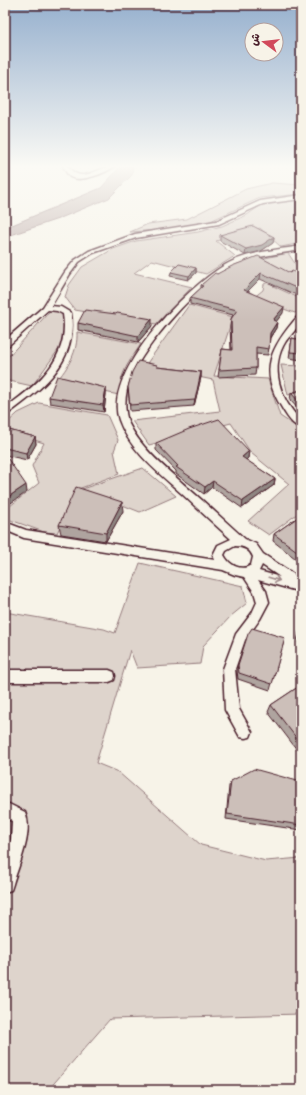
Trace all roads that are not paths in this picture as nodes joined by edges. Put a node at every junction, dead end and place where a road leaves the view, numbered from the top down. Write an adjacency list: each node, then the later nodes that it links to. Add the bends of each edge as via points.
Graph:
1 (231, 217): 3 (street, via 212,225 135,236 101,248 71,267)
2 (301, 248): 9 (street, via 237,262 208,279 151,340 131,367 123,387 120,402 124,423 137,444 157,467)
3 (46, 308): 5 (street); 6 (street, via 67,313 69,327 66,346 42,383)
4 (301, 318): 7 (street, via 278,350 274,368 280,399)
5 (5, 344)
6 (5, 412)
7 (301, 425)
8 (5, 526): 11 (street, via 24,534)
9 (241, 542): 10 (street, via 253,547); 11 (street, via 223,547 219,556)
10 (259, 556): 12 (street, via 257,566); 13 (street)
11 (223, 566): 12 (street, via 234,572)
12 (247, 572): 14 (street, one-way to 14); 17 (street, via 260,591 263,602 240,638 229,669 232,710)
13 (301, 584)
14 (301, 587)
15 (5, 676): 16 (street)
16 (109, 676)
17 (245, 732)
18 (5, 810): 19 (street, via 20,817 19,839)
19 (5, 884)

